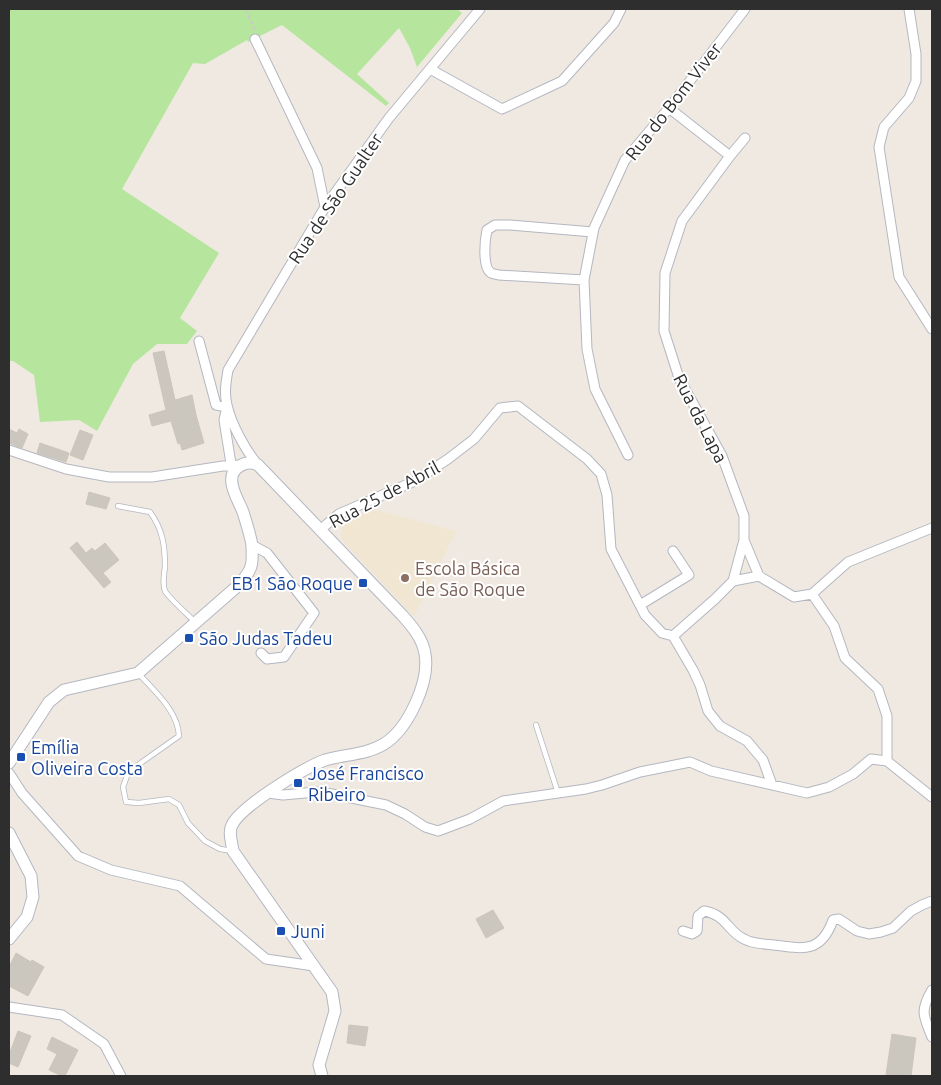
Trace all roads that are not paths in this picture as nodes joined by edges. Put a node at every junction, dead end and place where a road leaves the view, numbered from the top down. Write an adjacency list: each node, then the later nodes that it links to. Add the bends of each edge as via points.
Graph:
1 (480, 9): 6 (street, Rua de São Gualter)
2 (621, 9): 6 (street, via 614,22 562,81 502,108)
3 (745, 9): 7 (street, Rua do Bom Viver)
4 (909, 9): 13 (street, via 916,54 916,81 909,98 884,127 879,146 900,277)
5 (254, 40): 10 (street, via 317,168)
6 (430, 69): 10 (street, Rua de São Gualter, via 389,118)
7 (669, 108): 9 (street); 11 (street, Rua do Bom Viver, via 625,160)
8 (745, 138): 9 (street, Rua da Lapa)
9 (730, 156): 22 (street, Rua da Lapa, via 682,221 665,273 664,331 678,378 722,456 744,516)
10 (325, 207): 15 (street, Rua de São Gualter, via 228,370)
11 (593, 232): 12 (street, Rua do Bom Viver); 12 (street, via 510,225 495,225 487,230 486,267 490,272)
12 (584, 280): 17 (street, Rua do Bom Viver, via 587,349 596,389)
13 (932, 329)
14 (199, 341): 15 (street, via 216,406)
15 (227, 407): 18 (street, Rua de São Gualter, via 236,428); 18 (street, Rua de São Gualter, via 224,420 230,456)
16 (9, 450): 18 (street, via 66,469 109,477 152,477)
17 (628, 456)
18 (238, 466): 21 (street); 23 (street, via 233,490)
19 (118, 506): 29 (lane, via 150,512 158,523 165,558 166,592)
20 (932, 528): 27 (street, via 848,562)
21 (321, 529): 28 (street, Rua 25 de Abril, via 339,514 415,481 474,439 500,408 518,406 587,459 601,474 607,495 610,549); 38 (street, via 411,624 425,653 426,669 422,688 406,722 385,744 356,755 327,760)
22 (744, 540): 25 (street); 26 (street)
23 (252, 545): 29 (street, via 251,567 241,583); 31 (street, via 267,553 314,613 284,656 267,659)
24 (673, 551): 28 (street, via 689,575)
25 (759, 576): 26 (street); 27 (street, via 794,597)
26 (733, 581): 30 (street)
27 (812, 594): 34 (street, via 834,626 845,658 878,689 887,716)
28 (640, 605): 30 (street, Rua 25 de Abril, via 662,633)
29 (196, 623): 32 (street)
30 (673, 636): 37 (street, Rua 25 de Abril, via 693,670 708,711 720,726 747,741 763,760)
31 (261, 653)
32 (138, 673): 35 (street, via 64,690 49,702); 42 (lane, via 167,704 179,726 179,736 128,773 123,787 126,802 139,804 169,799 178,805 188,823 205,841)
33 (536, 725): 39 (lane)
34 (887, 761): 37 (street, via 871,759 829,787 807,793); 40 (street)
35 (9, 763)
36 (9, 773): 46 (street, via 22,793 78,856 111,870 180,886 266,959)
37 (772, 785): 39 (street, via 711,771 690,762)
38 (268, 793): 39 (street, via 316,792 386,804 425,828 438,831 470,819 503,801); 42 (street, via 239,814 230,826)
39 (558, 793)
40 (932, 797)
41 (9, 833): 45 (street, via 30,876 33,897 27,917)
42 (233, 851): 46 (street)
43 (932, 902): 44 (street, via 911,910 892,928 881,932 869,934 839,918 833,920 822,940 812,947 754,943 735,933 713,912 704,911 698,916 698,931 692,934)
44 (683, 931)
45 (10, 935)
46 (314, 966): 51 (street, via 332,992 335,1011 319,1065)
47 (932, 990): 49 (street, via 923,1011)
48 (9, 1007): 50 (street, via 62,1015 104,1044)
49 (932, 1037)
50 (121, 1076)
51 (322, 1076)

